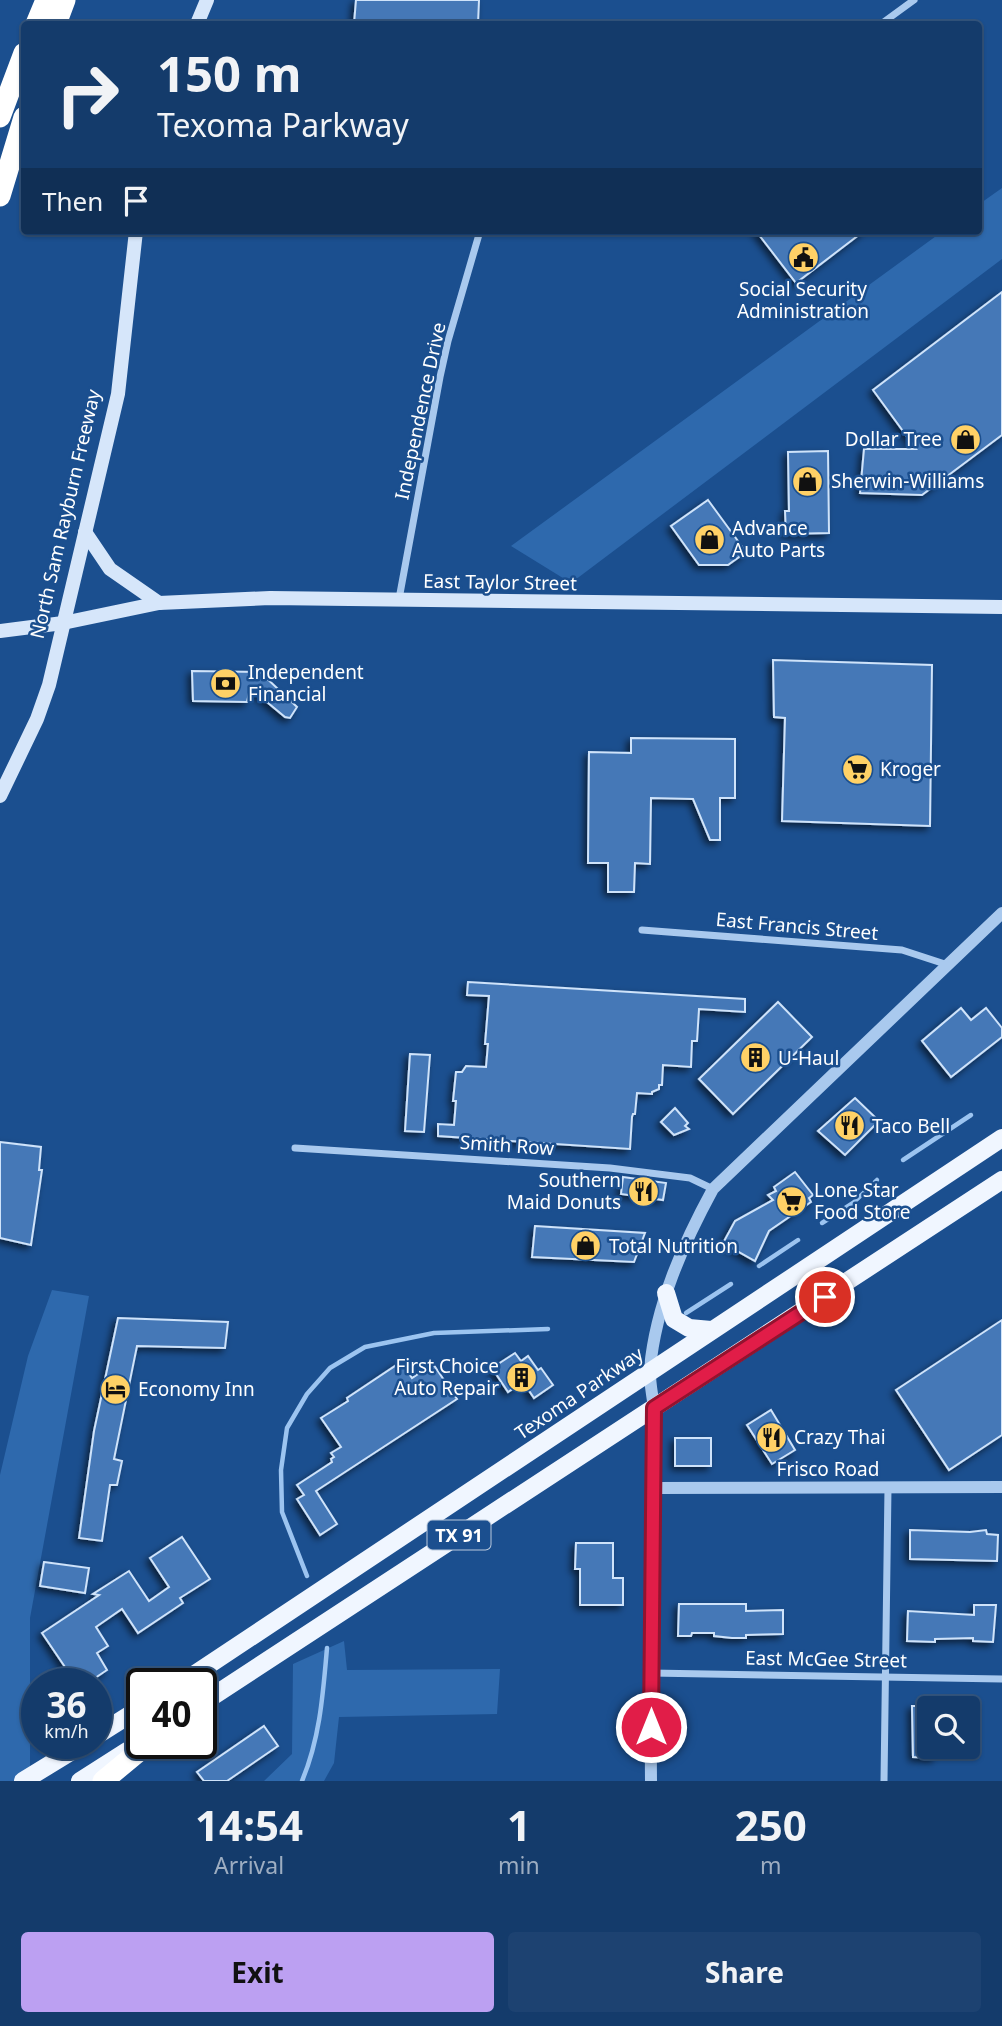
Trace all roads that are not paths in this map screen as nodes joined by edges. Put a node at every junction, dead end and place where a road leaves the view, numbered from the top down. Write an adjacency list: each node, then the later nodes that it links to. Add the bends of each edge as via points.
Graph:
1 (46, 0): 5 (highway)
2 (65, 0): 6 (highway)
3 (207, 0): 7 (main road)
4 (914, 0): 8 (street)
5 (37, 21)
6 (57, 21)
7 (199, 21)
8 (885, 21)
9 (21, 61): 10 (highway)
10 (0, 117)
11 (21, 127): 12 (highway)
12 (0, 196)
13 (136, 235): 15 (main road, North Sam Rayburn Freeway, via 118,394)
14 (479, 235): 16 (street, Independence Drive, via 442,365)
15 (85, 531): 17 (main road, via 110,569); 19 (main road, North Sam Rayburn Freeway)
16 (399, 600): 17 (main road, East Taylor Street, via 270,598); 18 (main road, East Taylor Street)
17 (159, 603): 19 (main road, East Taylor Street)
18 (1002, 607)
19 (63, 623): 20 (main road, East Taylor Street); 21 (main road, North Sam Rayburn Freeway, via 37,719)
20 (0, 631)
21 (0, 796)
22 (1002, 913): 24 (street)
23 (642, 930): 24 (street, East Francis Street, via 902,950)
24 (948, 965): 28 (street)
25 (1002, 1138): 30 (main road, Texoma Parkway / TX 91)
26 (295, 1148): 28 (street, Smith Row, via 610,1168 690,1178)
27 (1002, 1180): 32 (main road, TX 91)
28 (713, 1189): 29 (street)
29 (666, 1293): 30 (main road, via 674,1319 689,1328); 31 (street)
30 (711, 1330): 31 (main road, Texoma Parkway / TX 91)
31 (650, 1370): 32 (street); 36 (main road, Texoma Parkway / TX 91)
32 (654, 1408): 35 (street); 37 (main road, TX 91)
33 (1002, 1487): 34 (street, Frisco Road)
34 (888, 1488): 35 (street, Frisco Road); 40 (street)
35 (654, 1489): 39 (street)
36 (259, 1630): 37 (main road); 38 (main road, Texoma Parkway / TX 91)
37 (264, 1661): 42 (main road, TX 91)
38 (203, 1668)
39 (650, 1673): 40 (street, East McGee Street); 49 (street)
40 (884, 1675): 41 (street, East McGee Street); 50 (street)
41 (1002, 1679)
42 (217, 1693)
43 (126, 1752): 47 (main road)
44 (59, 1759): 46 (main road)
45 (130, 1759): 48 (highway)
46 (23, 1781)
47 (80, 1781)
48 (103, 1781)
49 (651, 1781)
50 (884, 1781)

